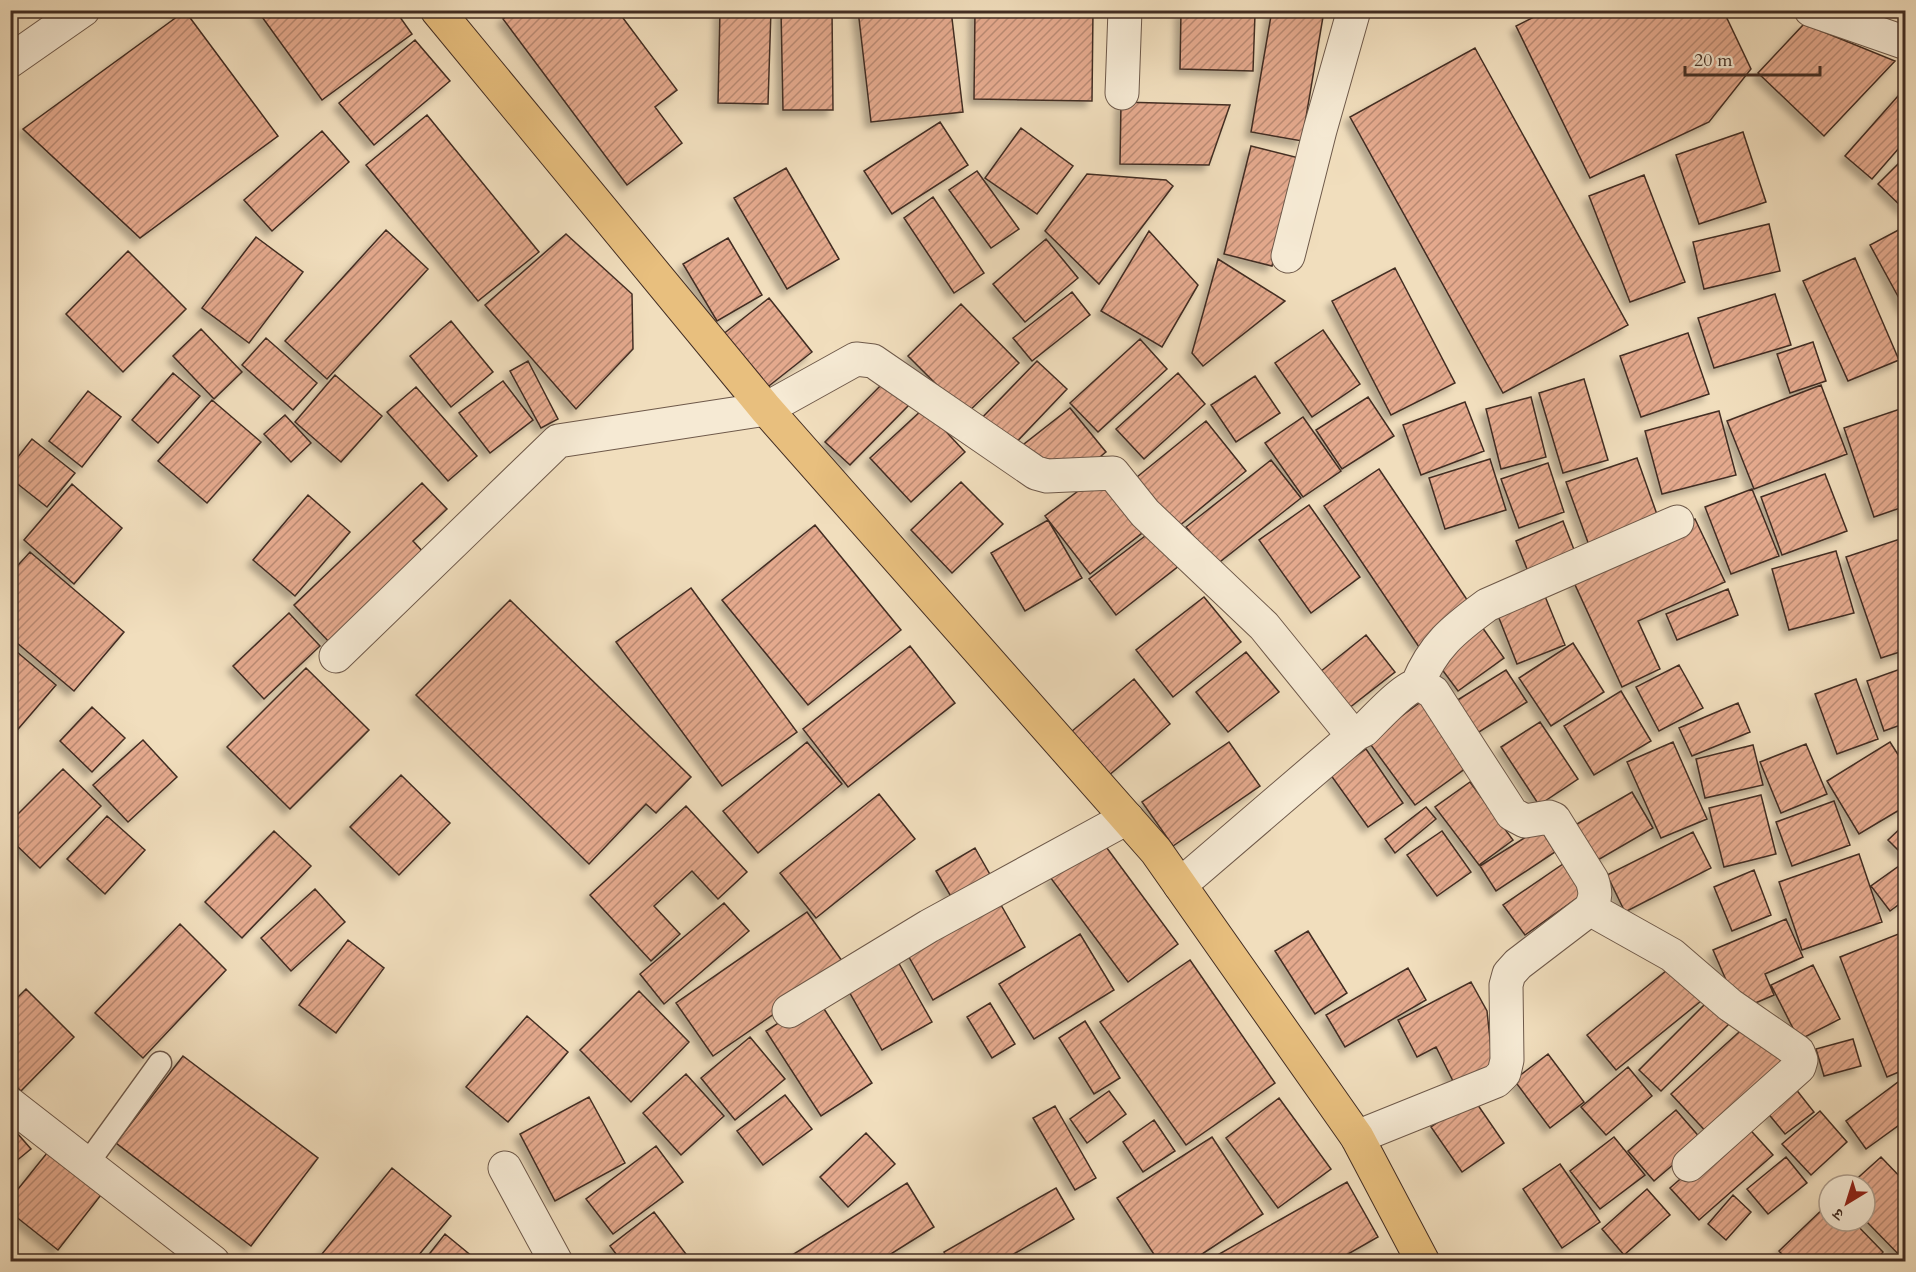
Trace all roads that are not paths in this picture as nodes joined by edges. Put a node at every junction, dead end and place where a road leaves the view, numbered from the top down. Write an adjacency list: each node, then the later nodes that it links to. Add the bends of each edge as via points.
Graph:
1 (83, 10): 7 (street)
2 (438, 10): 10 (main road)
3 (1125, 10): 8 (street)
4 (1354, 10): 9 (street)
5 (1811, 10): 6 (street)
6 (1905, 43)
7 (10, 61)
8 (1122, 93)
9 (1288, 256)
10 (766, 409): 12 (street, via 558,441); 14 (street, via 856,359 873,361 1036,473 1113,473 1145,513 1264,626 1343,725); 15 (main road)
11 (1677, 522): 13 (street, via 1487,605 1443,642 1427,661)
12 (336, 656)
13 (1417, 686): 14 (street, via 1407,690); 17 (street, via 1433,693 1512,814 1525,821 1548,817 1558,824 1596,890)
14 (1356, 734): 16 (street)
15 (1127, 818): 16 (main road); 18 (street, via 929,926)
16 (1180, 885): 21 (main road)
17 (1590, 909): 21 (street, via 1509,974 1507,1060 1504,1073 1496,1081); 23 (street, via 1672,955 1730,1005 1798,1052 1799,1067)
18 (789, 1011)
19 (160, 1063): 22 (lane)
20 (10, 1104): 22 (street)
21 (1357, 1137): 27 (main road)
22 (87, 1164): 25 (street)
23 (1689, 1165)
24 (505, 1168): 26 (street)
25 (213, 1262)
26 (556, 1262)
27 (1423, 1262)

